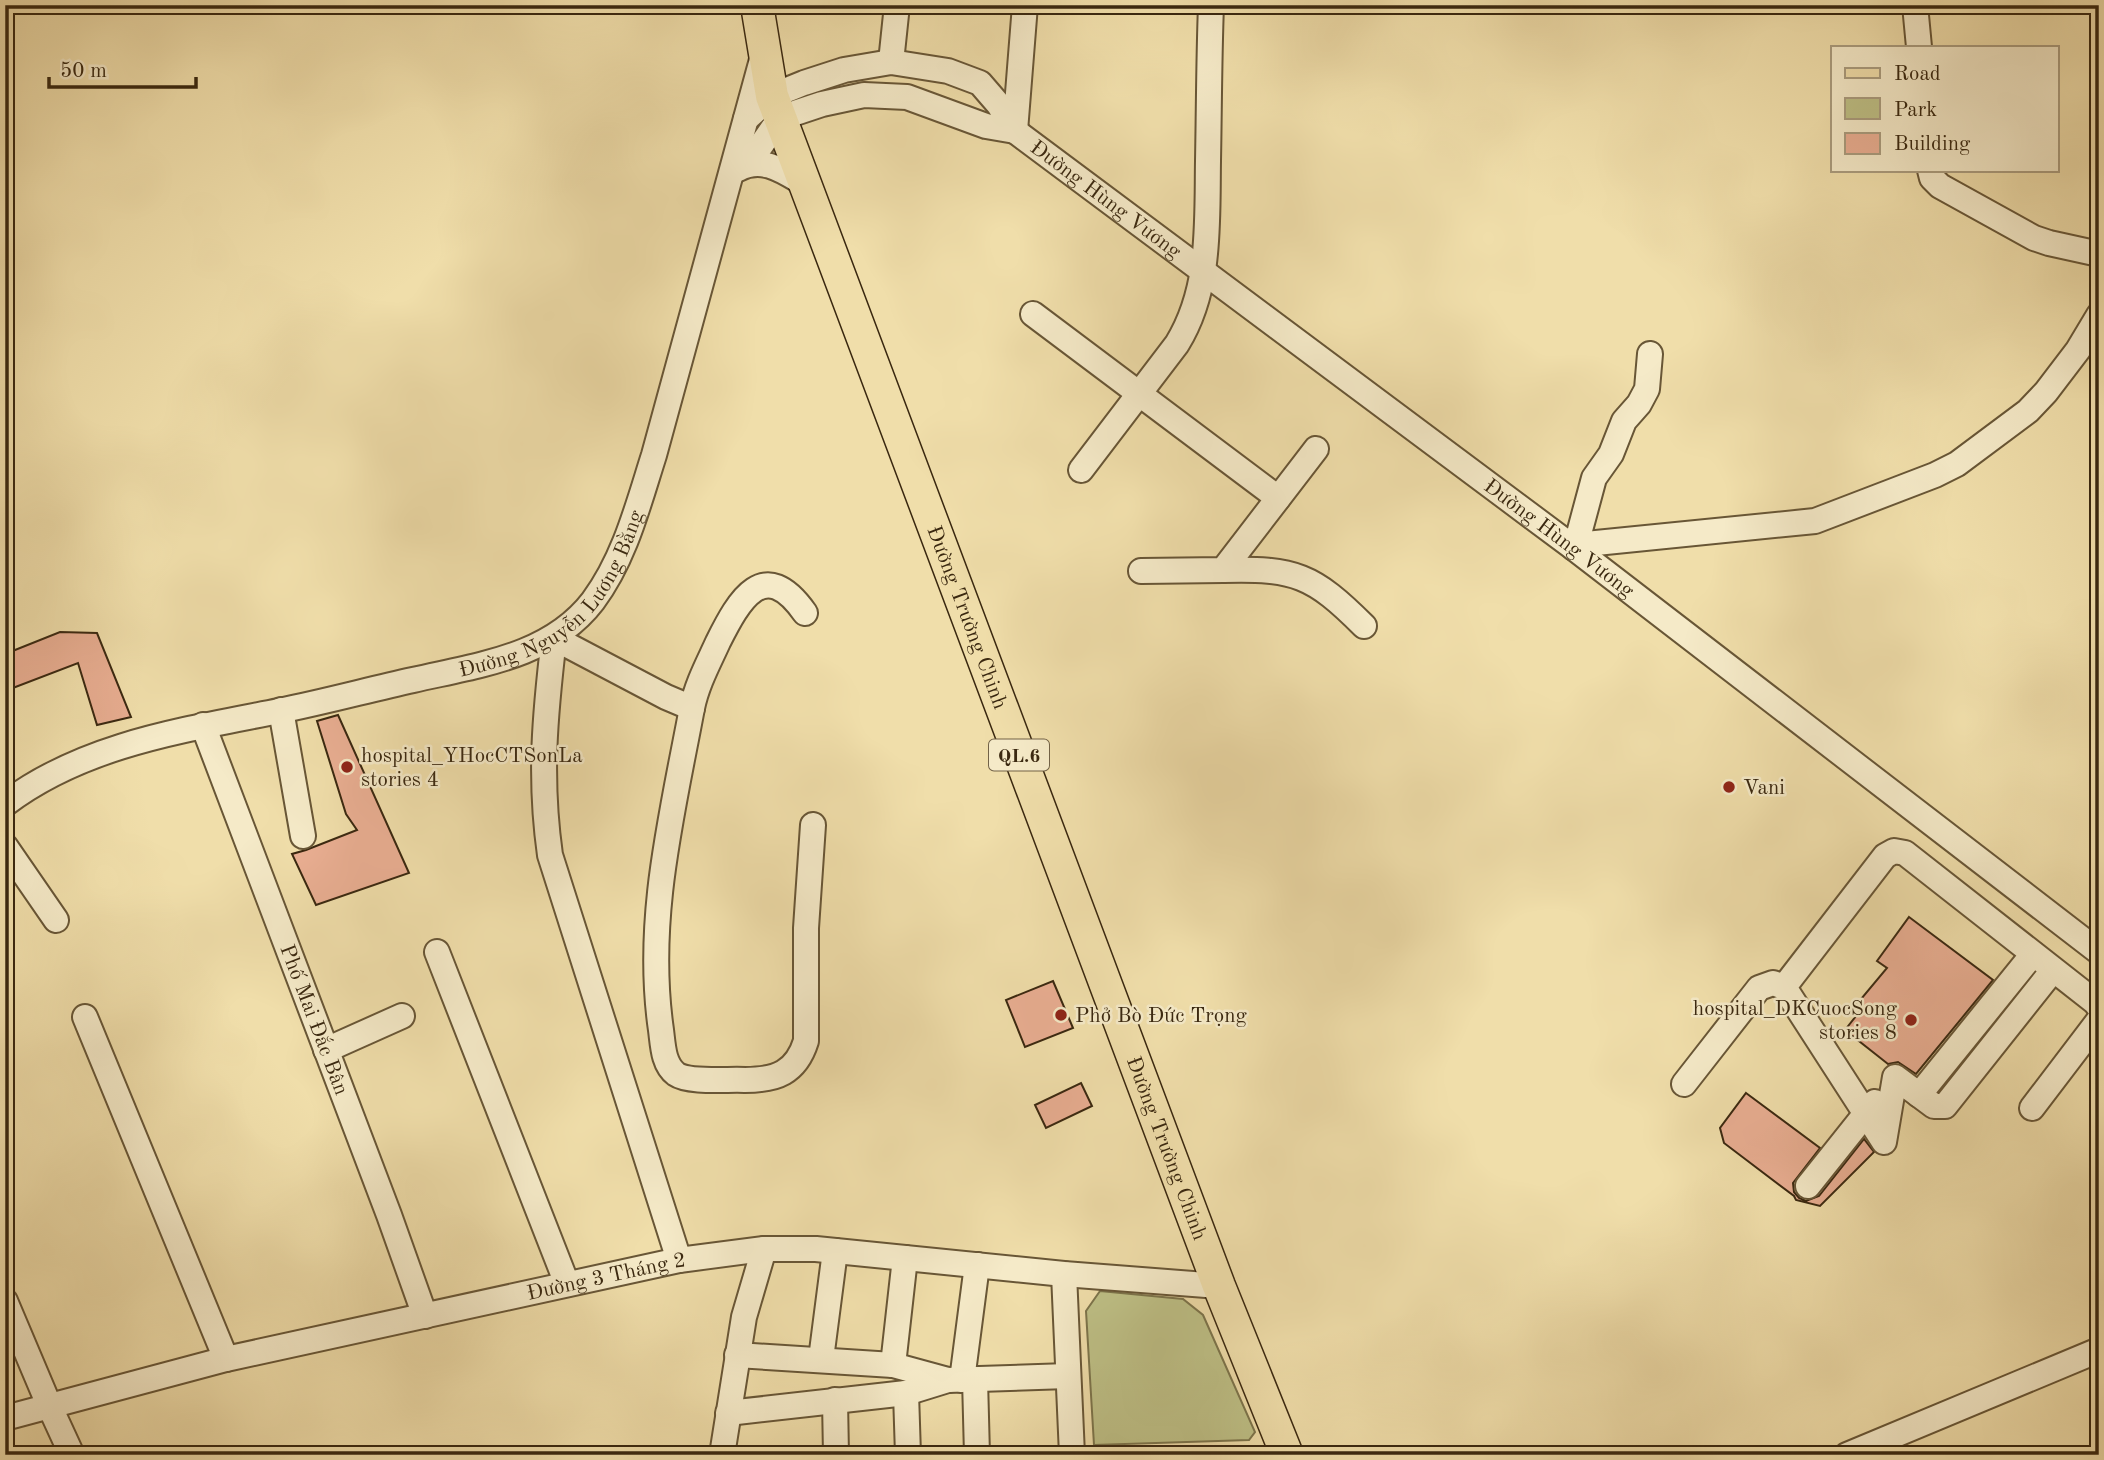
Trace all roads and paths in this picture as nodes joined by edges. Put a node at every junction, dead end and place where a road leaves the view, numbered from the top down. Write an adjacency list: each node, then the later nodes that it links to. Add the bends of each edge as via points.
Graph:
1 (757, 5): 7 (main road, QL.6)
2 (897, 5): 8 (street)
3 (1025, 5): 11 (street)
4 (1211, 5): 16 (street)
5 (1915, 5): 6 (street)
6 (1919, 46)
7 (764, 51): 9 (main road, Đường Trường Chinh / QL.6); 10 (street, Đường Nguyễn Lương Bằng)
8 (891, 62): 9 (street, Đường Hùng Vương, via 844,70); 11 (street, Đường Hùng Vương, via 948,71 980,83)
9 (776, 107): 10 (street); 11 (street, Đường Hùng Vương, via 864,95 907,97 986,127); 12 (street); 14 (main road, Đường Trường Chinh / QL.6)
10 (746, 119): 12 (street, Đường Nguyễn Lương Bằng)
11 (1015, 131): 16 (street, Đường Hùng Vương)
12 (740, 168): 14 (street, via 761,162); 29 (street, Đường Nguyễn Lương Bằng, via 654,455 617,561 592,602)
13 (1930, 172): 15 (street, via 1940,186 2035,238)
14 (805, 184): 59 (main road, Đường Trường Chinh / QL.6)
15 (2099, 254)
16 (1203, 272): 20 (street, via 1189,325); 24 (street, Đường Hùng Vương)
17 (1032, 314): 20 (street)
18 (2099, 314): 24 (street, via 2078,350 2028,411 1935,475 1815,521)
19 (1650, 354): 24 (street, via 1647,389 1594,478)
20 (1139, 395): 22 (street); 23 (street)
21 (1316, 449): 23 (street)
22 (1081, 470)
23 (1278, 499): 25 (street)
24 (1575, 546): 38 (street, Đường Hùng Vương)
25 (1223, 570): 26 (street); 28 (street, via 1290,573 1335,597)
26 (1141, 571)
27 (805, 613): 30 (street, via 779,588 749,592 726,625 700,678)
28 (1364, 626)
29 (554, 638): 30 (street); 31 (street, Đường Nguyễn Lương Bằng, via 504,659); 55 (street, via 543,771 550,855)
30 (692, 708): 34 (street, via 660,881 654,962 666,1060 684,1078 771,1079 793,1066 803,1051)
31 (281, 710): 32 (street, Đường Nguyễn Lương Bằng); 35 (street)
32 (203, 725): 33 (street, Đường Nguyễn Lương Bằng, via 112,748 61,770); 47 (street, Phố Mai Đắc Bân)
33 (5, 804)
34 (813, 825)
35 (303, 836)
36 (5, 846): 37 (street)
37 (56, 920)
38 (2066, 928): 40 (street, Đường Hùng Vương); 41 (street)
39 (437, 951): 58 (street)
40 (2099, 952)
41 (2042, 961): 42 (street, via 1905,853 1894,851 1885,856); 43 (street); 48 (street, via 1947,1104 1934,1106)
42 (1784, 987): 48 (street, via 1884,1142); 49 (street, via 1773,983 1759,988)
43 (2099, 1007)
44 (402, 1016): 47 (street)
45 (85, 1017): 64 (street)
46 (2099, 1020): 50 (street)
47 (326, 1050): 61 (street, Phố Mai Đắc Bân)
48 (1895, 1077): 51 (street)
49 (1684, 1084)
50 (2032, 1108)
51 (1808, 1186)
52 (764, 1248): 53 (street, Đường 3 Tháng 2); 55 (street, Đường 3 Tháng 2); 63 (street)
53 (835, 1251): 54 (street, Đường 3 Tháng 2); 65 (street)
54 (905, 1258): 56 (street, Đường 3 Tháng 2); 66 (street)
55 (679, 1260): 58 (street, Đường 3 Tháng 2)
56 (977, 1265): 57 (street, Đường 3 Tháng 2); 68 (street)
57 (1064, 1274): 59 (street, Đường 3 Tháng 2); 67 (street)
58 (567, 1284): 61 (street, Đường 3 Tháng 2)
59 (1219, 1286): 80 (main road, Đường Trường Chinh / QL.6)
60 (5, 1301): 71 (street)
61 (425, 1316): 64 (street, Đường 3 Tháng 2)
62 (2099, 1350): 81 (street)
63 (737, 1355): 65 (street); 72 (street)
64 (226, 1359): 71 (street, Đường 3 Tháng 2)
65 (821, 1359): 66 (street)
66 (893, 1365): 68 (street)
67 (1068, 1376): 68 (street); 79 (street)
68 (962, 1380): 69 (street); 78 (street)
69 (906, 1393): 70 (street); 77 (street)
70 (835, 1400): 72 (street); 76 (street)
71 (49, 1405): 73 (street, Đường 3 Tháng 2); 74 (street)
72 (728, 1413): 75 (street)
73 (5, 1418)
74 (72, 1455)
75 (722, 1455)
76 (836, 1455)
77 (908, 1455)
78 (977, 1455)
79 (1072, 1455)
80 (1287, 1455)
81 (1847, 1455)

